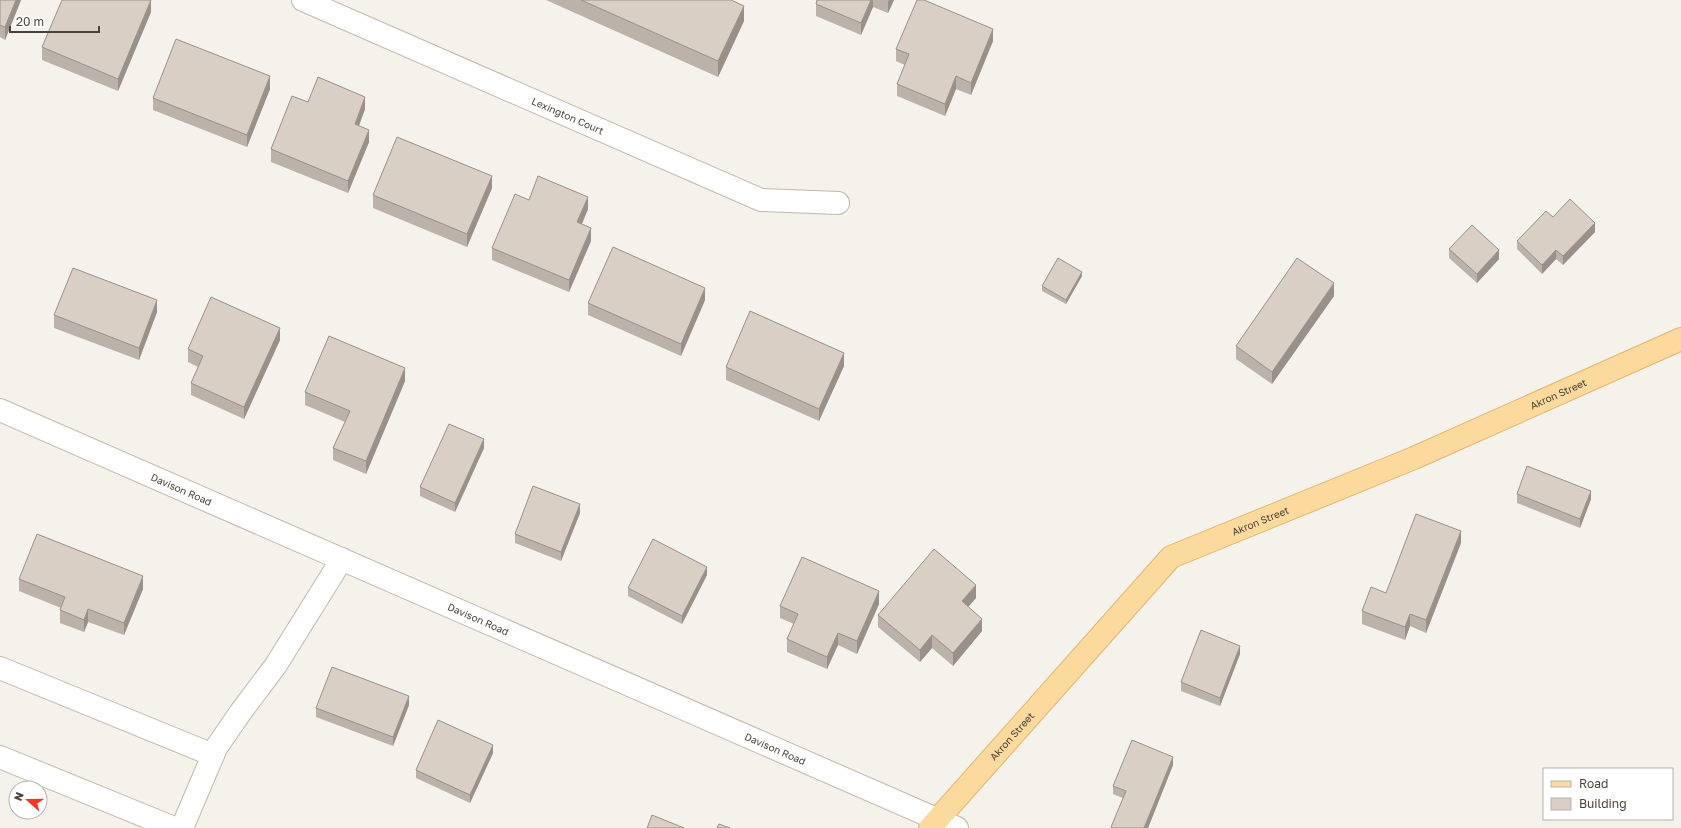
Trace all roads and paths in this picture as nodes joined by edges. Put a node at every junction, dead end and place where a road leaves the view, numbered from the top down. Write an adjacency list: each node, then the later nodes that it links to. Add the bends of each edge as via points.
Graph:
1 (303, 0): 2 (street, Lexington Court, via 761,200)
2 (838, 203)
3 (1681, 339): 9 (main road, Akron Street, via 1414,458 1171,557)
4 (0, 410): 5 (street, Davison Road)
5 (342, 559): 7 (street, via 276,665); 9 (street, Davison Road)
6 (0, 668): 7 (street)
7 (213, 755): 11 (street)
8 (0, 757): 10 (street)
9 (942, 825)
10 (174, 828)
11 (182, 828)

